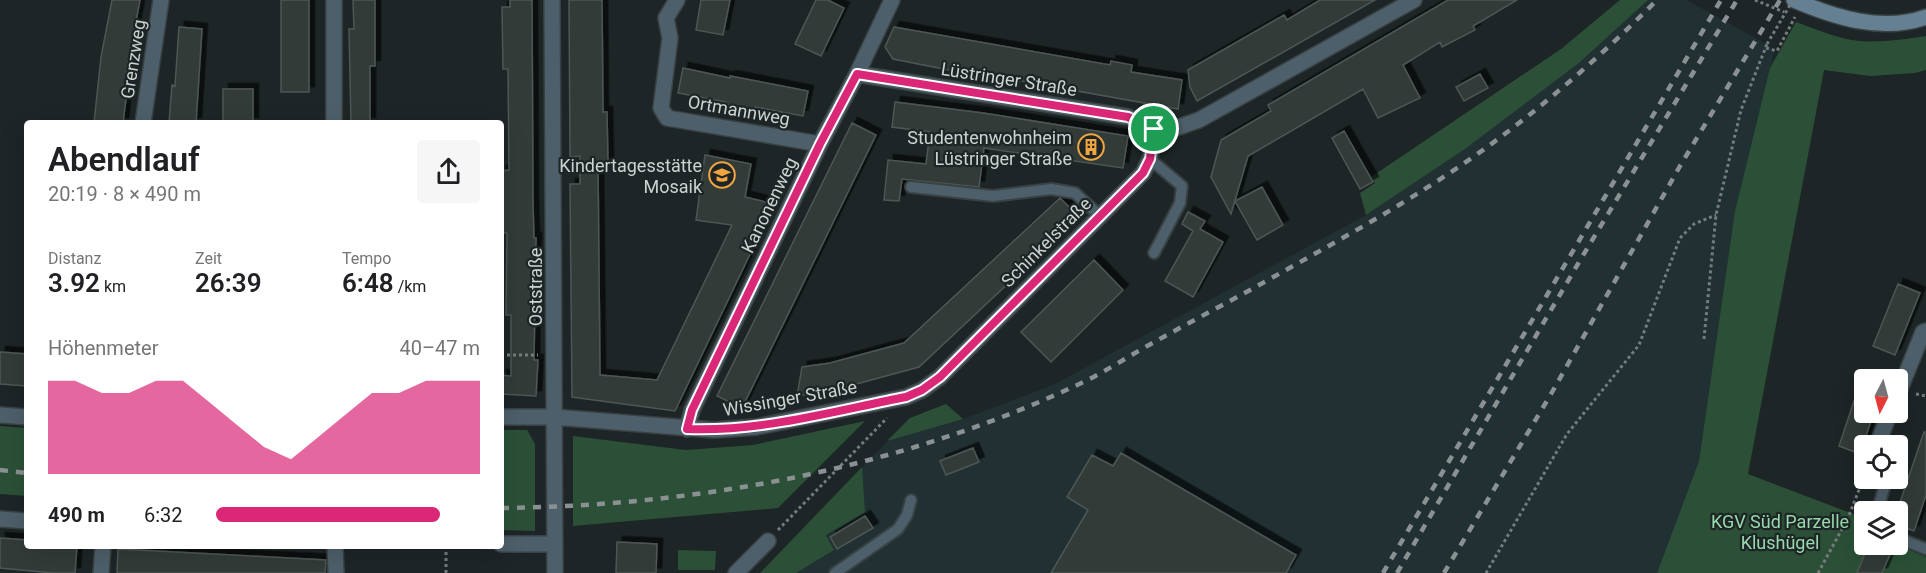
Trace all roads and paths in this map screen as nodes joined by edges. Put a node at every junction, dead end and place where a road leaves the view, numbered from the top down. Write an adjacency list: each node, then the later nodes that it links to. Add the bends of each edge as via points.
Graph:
1 (161, 0): 12 (street, Grenzweg)
2 (334, 0): 13 (street)
3 (552, 0): 23 (street, Oststraße)
4 (677, 0): 15 (street, Ortmannweg, via 666,18 670,38 661,108 667,118)
5 (892, 0): 11 (street, Kanonenweg)
6 (1414, 0): 14 (street, via 1199,120)
7 (1793, 0): 9 (main road, via 1830,15 1861,21 1888,23); 10 (path, bridge)
8 (1795, 17): 10 (path, via 1777,51)
9 (1926, 17)
10 (1766, 46): 19 (path, via 1741,110)
11 (857, 74): 14 (street, Lüstringer Straße, via 1128,117); 15 (street, Kanonenweg)
12 (143, 120)
13 (334, 120)
14 (1154, 129): 16 (street, Schinkelstraße)
15 (820, 144): 31 (street, Kanonenweg, via 692,410)
16 (1150, 159): 18 (street, Schinkelstraße, via 1143,173); 20 (lane, via 1182,186 1180,203)
17 (910, 187): 18 (lane, via 993,196 1051,189 1075,193)
18 (1099, 215): 26 (street, Schinkelstraße, via 940,377)
19 (1716, 215): 22 (path); 50 (path, via 1694,224 1680,238 1640,345 1567,434)
20 (1154, 253)
21 (1926, 331): 25 (street)
22 (1704, 339)
23 (555, 354): 24 (path); 30 (street, Oststraße)
24 (504, 355)
25 (1908, 369)
26 (906, 397): 31 (street, Wissinger Straße, via 756,427); 36 (path)
27 (0, 415): 28 (street)
28 (24, 417)
29 (504, 417): 30 (street, Wissinger Straße)
30 (554, 417): 31 (street, Wissinger Straße); 39 (street, Oststraße)
31 (687, 429)
32 (1859, 489): 51 (path)
33 (911, 500): 49 (lane, via 898,529)
34 (0, 519): 35 (street)
35 (24, 521)
36 (768, 541): 48 (street)
37 (1908, 542): 43 (lane)
38 (504, 544): 39 (street)
39 (555, 544): 47 (street, Oststraße)
40 (103, 549): 44 (street)
41 (335, 549): 45 (street)
42 (446, 549): 46 (path)
43 (1926, 549)
44 (100, 573)
45 (336, 573)
46 (446, 573)
47 (555, 573)
48 (736, 573)
49 (835, 573)
50 (1486, 573)
51 (1818, 573)

